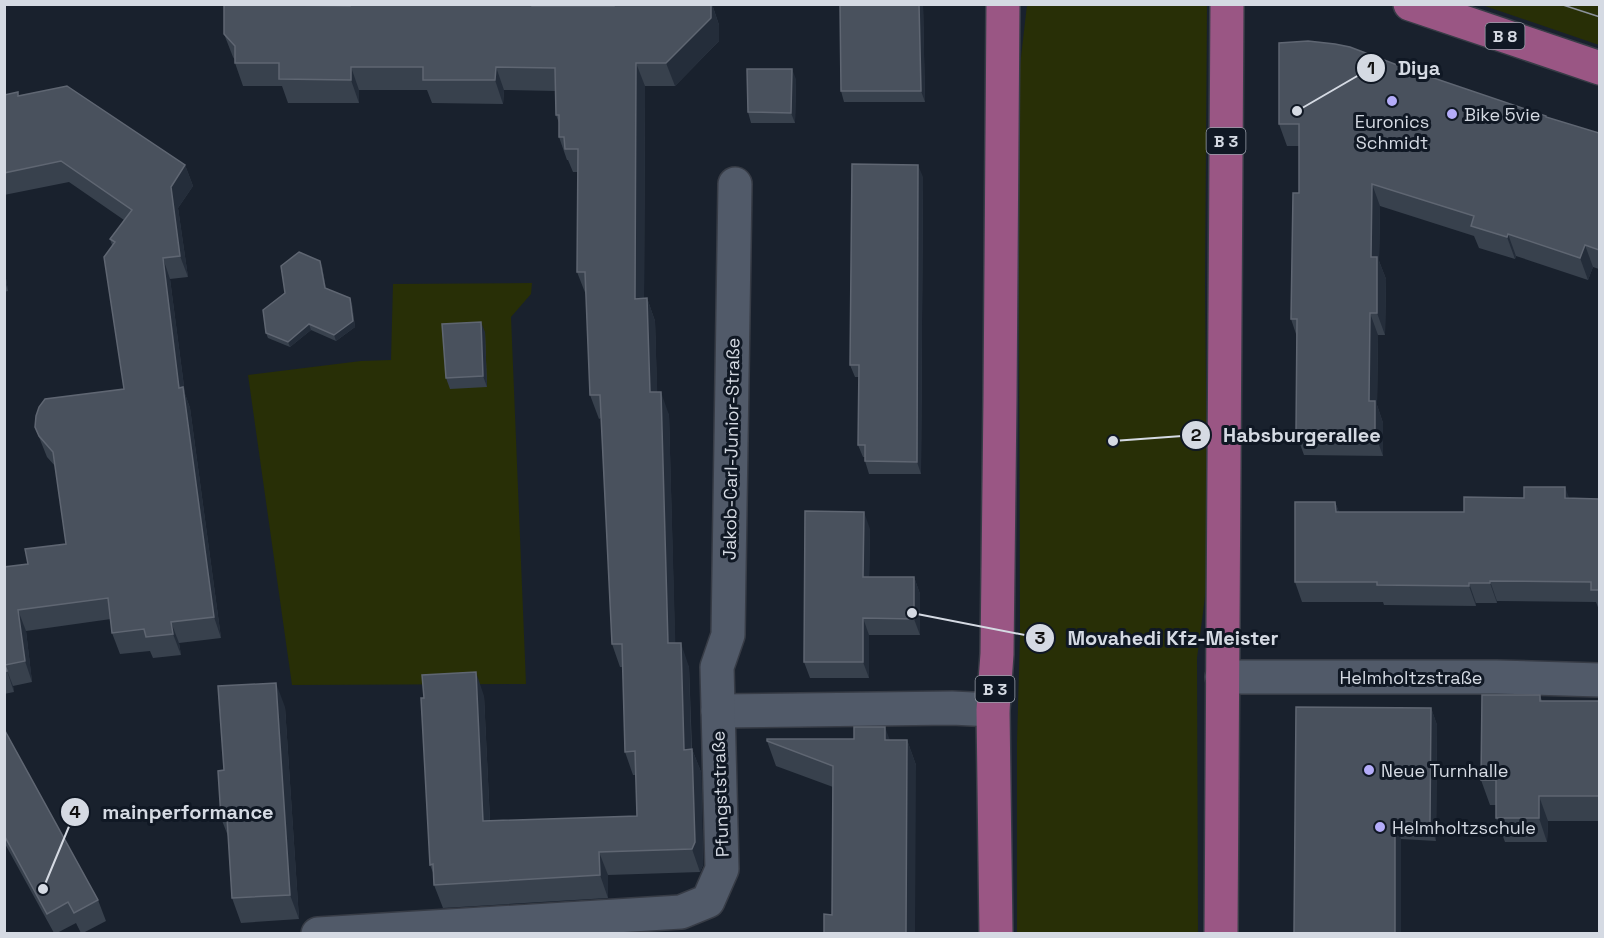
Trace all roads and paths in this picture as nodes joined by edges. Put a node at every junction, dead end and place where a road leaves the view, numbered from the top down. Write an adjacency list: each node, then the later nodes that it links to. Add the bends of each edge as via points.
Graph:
1 (1003, 4): 8 (main road, B 3, via 999,514)
2 (1227, 4): 6 (main road, B 3)
3 (1410, 4): 4 (main road, B 8)
4 (1599, 68)
5 (735, 184): 9 (street, Jakob-Carl-Junior-Straße, via 728,635 717,667)
6 (1222, 677): 7 (street, Helmholtzstraße); 12 (main road, B 3)
7 (1599, 680)
8 (993, 710): 9 (street, Pfungststraße); 11 (main road, B 3)
9 (718, 711): 10 (street, Pfungststraße, via 722,869 708,901 681,912)
10 (318, 933)
11 (996, 933)
12 (1221, 933)

